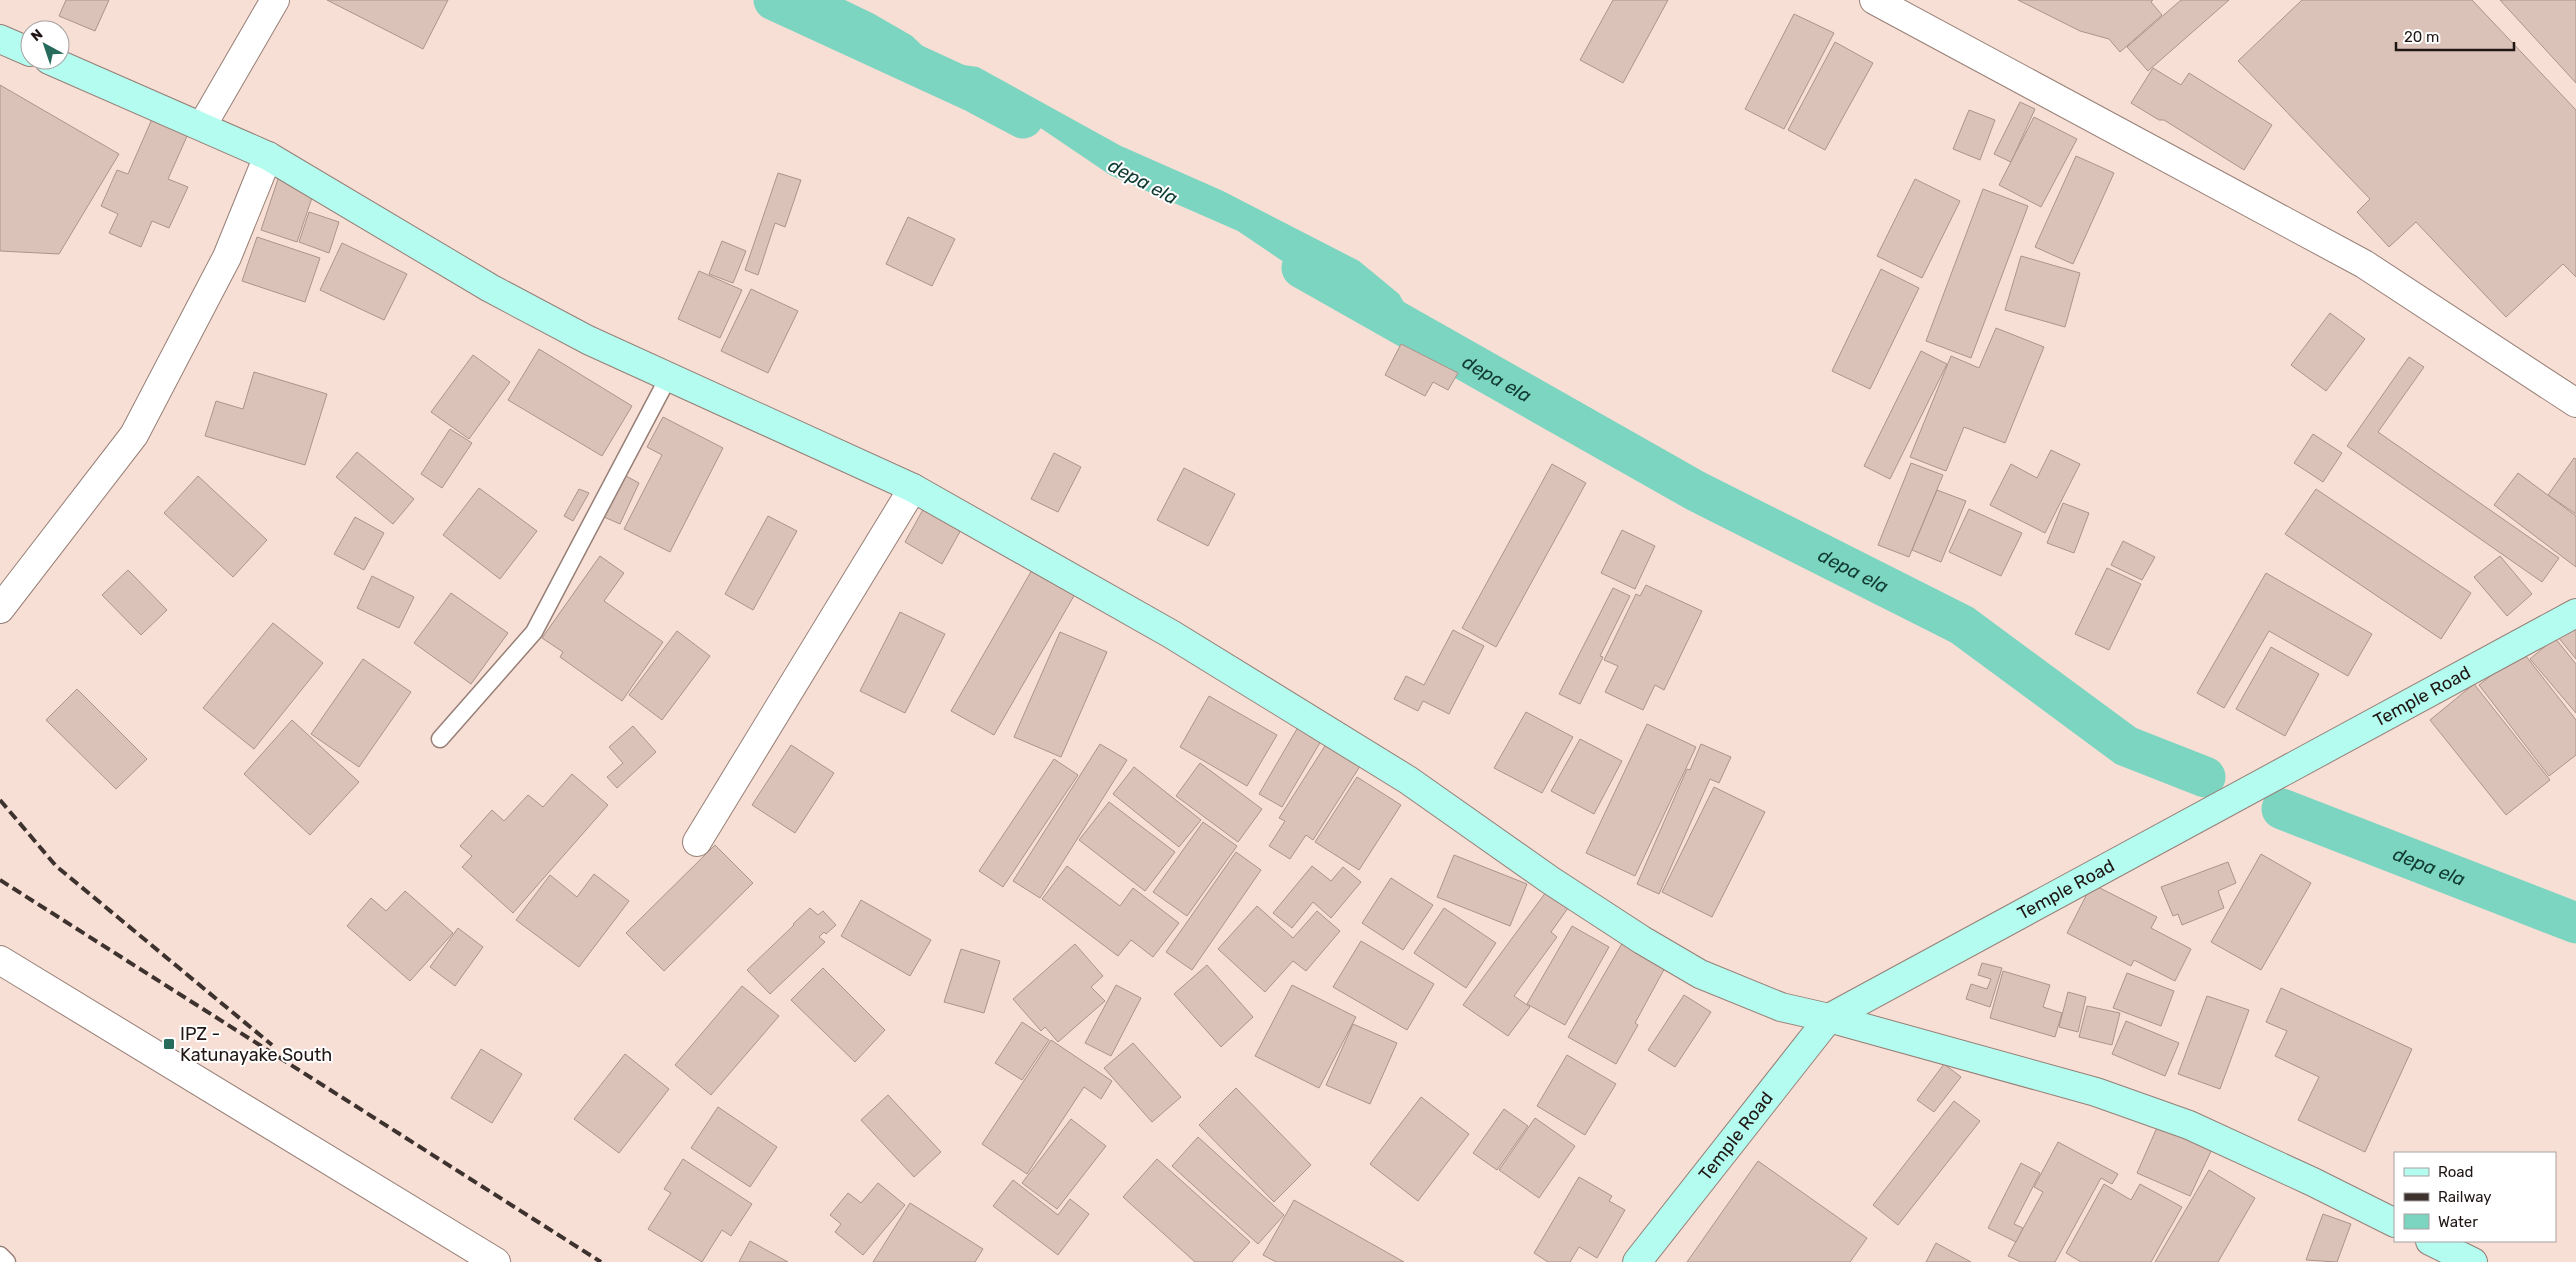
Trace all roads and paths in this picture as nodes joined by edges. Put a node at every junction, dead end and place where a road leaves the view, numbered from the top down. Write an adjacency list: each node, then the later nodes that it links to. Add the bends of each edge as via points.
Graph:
1 (275, 0): 6 (street)
2 (1874, 0): 9 (street, via 2364,264)
3 (0, 39): 4 (street)
4 (20, 48)
5 (70, 69): 6 (street)
6 (202, 126): 7 (street)
7 (268, 156): 8 (street, via 490,288 588,340); 11 (street, via 227,257 134,435)
8 (669, 376): 10 (street); 13 (lane, via 534,632)
9 (2576, 403)
10 (913, 488): 14 (street); 16 (street, via 1171,634 1408,780 1550,880 1700,974 1781,1007)
11 (0, 609)
12 (2576, 613): 16 (street, Temple Road)
13 (440, 740)
14 (697, 842)
15 (0, 960): 21 (street)
16 (1829, 1018): 17 (street, via 2096,1092 2189,1125); 22 (street, Temple Road)
17 (2394, 1222)
18 (2432, 1242): 23 (street)
19 (0, 1256): 20 (lane)
20 (7, 1262)
21 (496, 1262)
22 (1637, 1262)
23 (2473, 1262)

